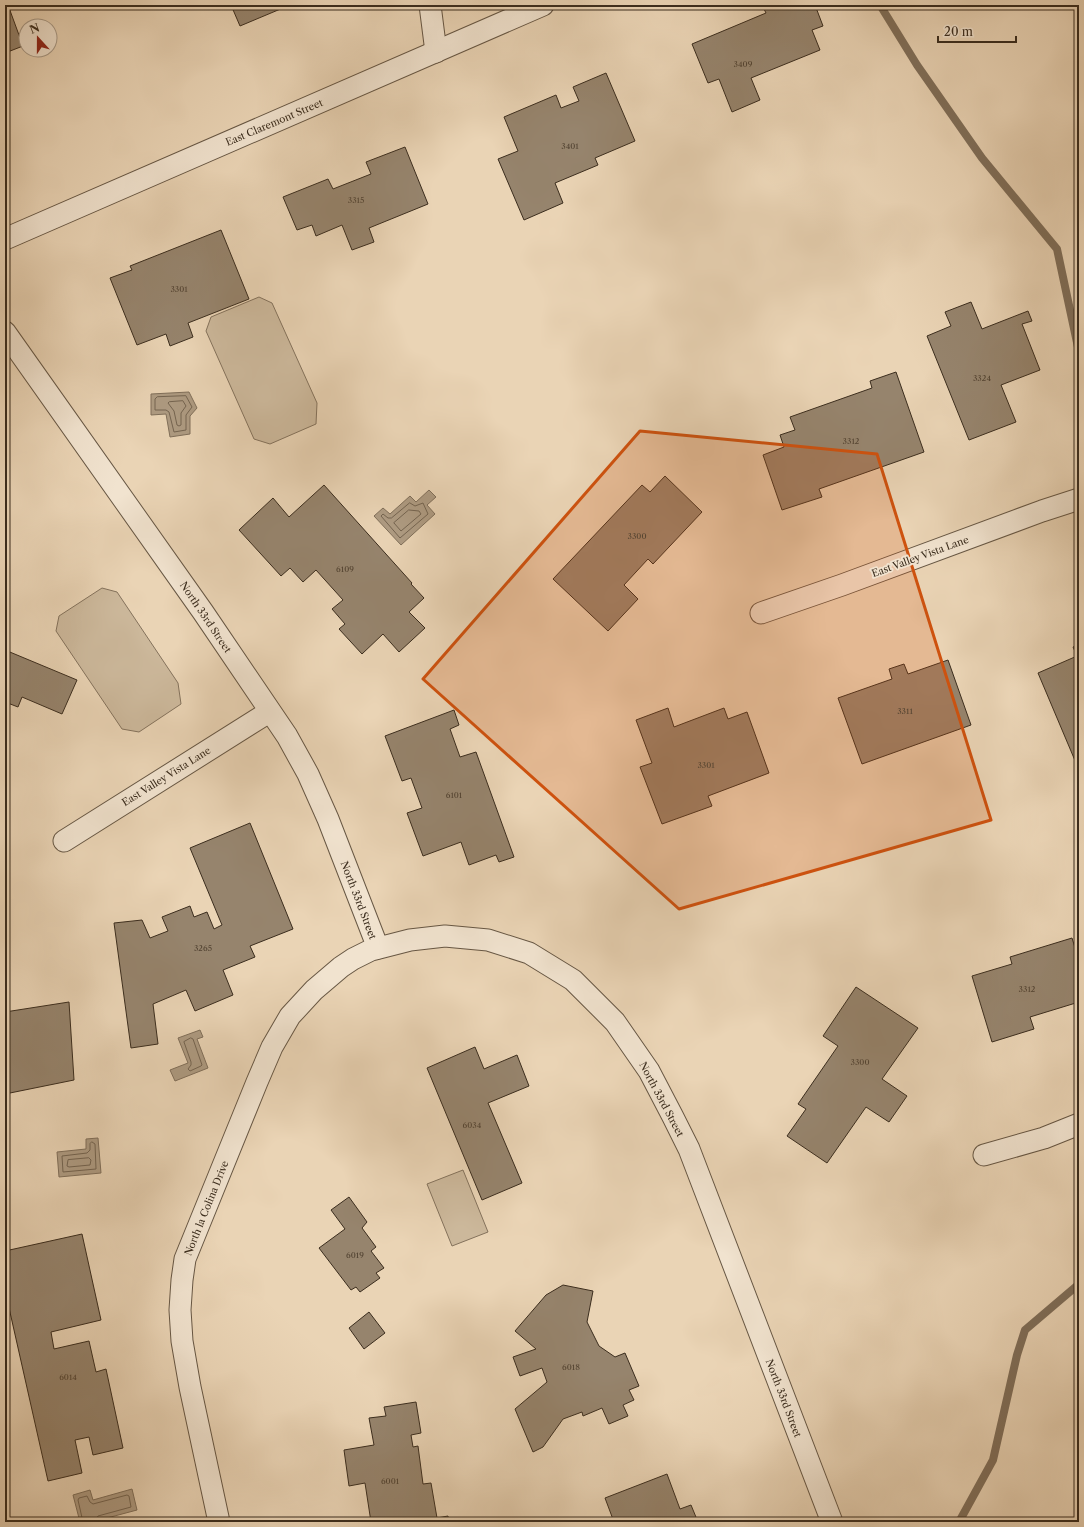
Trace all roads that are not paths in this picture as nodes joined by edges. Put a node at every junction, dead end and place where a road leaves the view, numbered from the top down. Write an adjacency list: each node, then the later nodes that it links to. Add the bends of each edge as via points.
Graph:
1 (430, 5): 3 (street)
2 (543, 5): 3 (street, East Claremont Street)
3 (436, 52): 4 (street, East Claremont Street)
4 (5, 239)
5 (5, 332): 8 (street, North 33rd Street, via 203,612)
6 (1079, 499): 7 (street, East Valley Vista Lane)
7 (761, 613)
8 (269, 712): 9 (street, East Valley Vista Lane); 10 (street, North 33rd Street, via 287,736 308,774)
9 (64, 841)
10 (378, 948): 13 (street, North la Colina Drive, via 341,967 314,990 290,1016 272,1047 185,1260 180,1310 182,1341); 14 (street, North 33rd Street, via 410,940 445,936 495,942 530,953 573,980 615,1022 650,1072 689,1149)
11 (1079, 1124): 12 (street, via 1044,1138)
12 (984, 1155)
13 (219, 1522)
14 (832, 1522)

